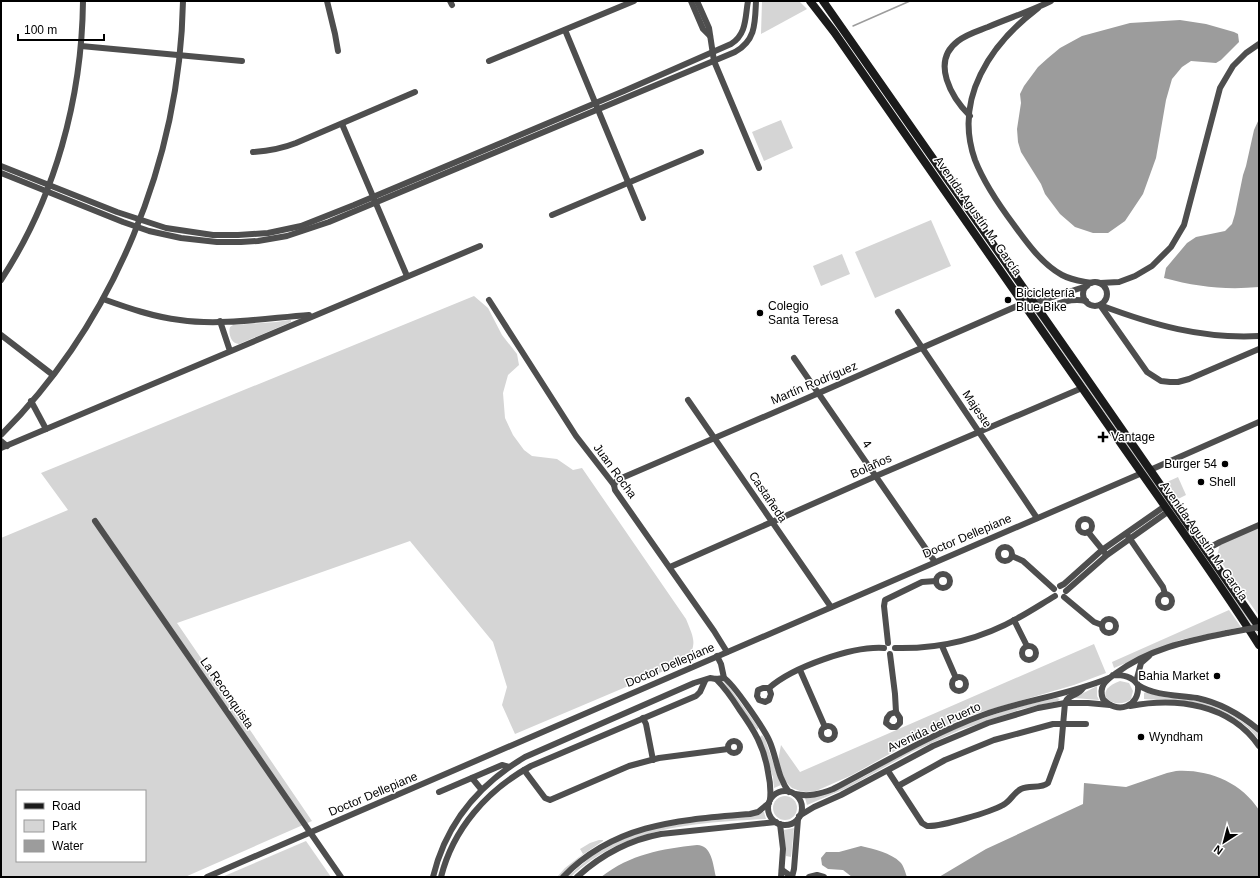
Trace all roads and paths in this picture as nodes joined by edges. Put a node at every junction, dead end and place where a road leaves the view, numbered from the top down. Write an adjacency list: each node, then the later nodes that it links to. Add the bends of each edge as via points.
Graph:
1 (83, 1): 20 (street)
2 (183, 1): 23 (street)
3 (327, 1): 21 (street)
4 (634, 1): 16 (street)
5 (691, 1): 18 (street, via 703,29)
6 (697, 1): 18 (street, via 709,28)
7 (748, 1): 14 (street)
8 (756, 1): 15 (street)
9 (810, 1): 55 (main road, Avenida Agustín M. García)
10 (823, 1): 50 (main road, Avenida Agustín M. García)
11 (1051, 1): 12 (street)
12 (1038, 8): 13 (street); 17 (street)
13 (1002, 21): 17 (street, via 1008,24); 29 (street, via 956,42 946,58 947,81 957,100)
14 (744, 26): 15 (street, via 746,33); 15 (street, via 750,21); 22 (street, via 735,42)
15 (754, 29): 26 (street, via 743,47)
16 (565, 30): 25 (street); 28 (street)
17 (1010, 31): 29 (street, via 990,56 978,78)
18 (710, 37): 22 (street)
19 (1259, 44): 49 (street, via 1233,66 1220,88 1184,225 1171,247 1160,260 1140,274 1119,282)
20 (81, 46): 23 (street); 39 (street, via 73,101)
21 (338, 51)
22 (713, 53): 26 (street); 28 (street)
23 (180, 55): 24 (street); 43 (street, via 167,129)
24 (242, 61)
25 (488, 61)
26 (714, 61): 28 (street); 36 (street)
27 (415, 92): 30 (street)
28 (597, 106): 31 (street); 34 (street); 38 (street)
29 (970, 116): 48 (street, via 975,160 1004,213 1036,253 1053,269 1069,278)
30 (342, 124): 32 (street, via 284,148); 40 (street)
31 (484, 150): 34 (street); 40 (street)
32 (253, 152)
33 (701, 152): 38 (street)
34 (486, 157): 40 (street)
35 (1, 166): 39 (street)
36 (759, 168)
37 (1, 173): 39 (street)
38 (629, 183): 41 (street); 42 (street)
39 (48, 188): 43 (street); 44 (street); 47 (street, via 26,236)
40 (375, 200): 43 (street, via 301,226 268,233 213,235 166,228); 44 (street, via 305,231 258,241 199,241 163,235); 46 (street)
41 (552, 215)
42 (643, 218)
43 (140, 220): 44 (street)
44 (137, 227): 52 (street)
45 (480, 246): 46 (street)
46 (407, 276): 63 (street)
47 (1, 280)
48 (1089, 284): 49 (street); 51 (street); 54 (street, via 1084,294)
49 (1100, 284): 58 (street, via 1107,292 1106,300)
50 (1028, 295): 55 (street); 56 (main road, Avenida Agustín M. García)
51 (1051, 297): 56 (street); 57 (street)
52 (103, 299): 64 (street, via 170,319); 72 (street)
53 (489, 300): 87 (street, Juan Rocha, via 576,436)
54 (1086, 301): 57 (street, via 1070,300); 58 (street, via 1092,306)
55 (1024, 303): 61 (main road, Avenida Agustín M. García); 68 (street, Martín Rodríguez)
56 (1034, 303): 59 (main road, Avenida Agustín M. García); 61 (street)
57 (1054, 305): 59 (street)
58 (1100, 305): 62 (street); 65 (street)
59 (1039, 311): 84 (main road, Avenida Agustín M. García)
60 (898, 312): 68 (street, Majeste)
61 (1031, 312): 73 (main road, Avenida Agustín M. García)
62 (1119, 312): 65 (street, via 1113,314); 67 (street, via 1147,322 1194,333)
63 (315, 315): 64 (street); 70 (street)
64 (220, 321): 70 (street)
65 (1111, 321): 69 (street, via 1147,372 1161,381 1178,382 1189,379)
66 (1, 335): 72 (street)
67 (1259, 336)
68 (923, 349): 74 (street, Martín Rodríguez); 79 (street, Majeste)
69 (1259, 349)
70 (230, 351): 78 (street)
71 (794, 358): 74 (street, 4)
72 (53, 374): 76 (street)
73 (1082, 388): 79 (street, Bolaños); 85 (main road, Avenida Agustín M. García)
74 (818, 392): 81 (street, Martín Rodríguez); 86 (street, 4)
75 (688, 400): 81 (street, Castañeda)
76 (31, 401): 78 (street); 80 (street)
77 (1259, 422): 84 (street)
78 (46, 429): 83 (street)
79 (978, 432): 86 (street, Bolaños); 89 (street, Majeste)
80 (1, 435)
81 (714, 438): 87 (street, Martín Rodríguez, via 617,480); 91 (street, Castañeda)
82 (1, 441): 83 (street)
83 (4, 447)
84 (1150, 470): 95 (main road, Avenida Agustín M. García)
85 (1142, 473): 88 (main road, Avenida Agustín M. García); 89 (street, Doctor Dellepiane)
86 (876, 476): 91 (street, Bolaños); 98 (street, 4)
87 (614, 484): 99 (street, Juan Rocha, via 615,490)
88 (1167, 509): 94 (street); 109 (main road, Avenida Agustín M. García)
89 (1037, 518): 98 (street, Doctor Dellepiane)
90 (95, 521): 155 (street, La Reconquista)
91 (772, 522): 99 (street, Bolaños); 105 (street, Castañeda)
92 (1259, 525): 95 (street)
93 (1088, 532): 96 (street)
94 (1127, 536): 96 (street); 103 (street)
95 (1205, 550): 108 (main road, Avenida Agustín M. García)
96 (1104, 552): 101 (street); 102 (street)
97 (1012, 556): 101 (street)
98 (935, 562): 105 (street, Doctor Dellepiane)
99 (670, 567): 114 (street, Juan Rocha)
100 (936, 580): 110 (street, via 922,582 885,600)
101 (1057, 587): 102 (street, via 1064,588); 104 (street, via 1053,592)
102 (1065, 594): 104 (street, via 1058,598); 107 (street, via 1094,622)
103 (1165, 594)
104 (1055, 596): 106 (street)
105 (831, 607): 114 (street, Doctor Dellepiane)
106 (1014, 620): 111 (street, via 985,633); 112 (street)
107 (1102, 625)
108 (1259, 627): 116 (street, Avenida del Puerto, bridge, via 1182,642)
109 (1259, 645)
110 (886, 646): 113 (street, via 893,644); 115 (street, via 886,653); 118 (street, via 839,654)
111 (942, 646): 113 (street); 121 (street)
112 (1026, 646)
113 (895, 648): 115 (street)
114 (727, 652): 117 (street, Doctor Dellepiane)
115 (890, 654): 132 (street)
116 (1151, 654): 119 (street, Avenida del Puerto, via 1132,662); 124 (street, via 1141,663)
117 (717, 656): 120 (street); 155 (street, Doctor Dellepiane)
118 (800, 670): 125 (street); 136 (street)
119 (1111, 676): 124 (street, via 1125,676); 126 (street, Avenida del Puerto); 129 (street, via 1102,686 1101,695)
120 (724, 678): 122 (street); 138 (street, via 732,685)
121 (956, 678)
122 (716, 679): 123 (street); 139 (street)
123 (704, 681): 128 (street); 133 (street, via 696,696)
124 (1137, 684): 130 (street, via 1138,695); 137 (street, via 1148,691 1197,698 1220,705 1235,712)
125 (769, 688)
126 (1083, 688): 127 (street, via 1077,694 1068,697); 151 (street, Avenida del Puerto, via 978,717 926,740 833,789 812,796)
127 (1065, 703): 129 (street, Avenida del Puerto); 134 (street); 146 (street, Avenida del Puerto, via 1020,713 977,727 933,746)
128 (645, 705): 131 (street); 133 (street, via 648,710)
129 (1110, 705): 130 (street)
130 (1128, 706): 140 (street, via 1154,702 1205,708 1225,716 1242,727)
131 (636, 708): 133 (street, via 638,714); 142 (street)
132 (896, 712)
133 (644, 718): 143 (street); 145 (street)
134 (1064, 723): 135 (street); 148 (street, via 988,742 945,760); 148 (street, via 1060,753 1048,783 1020,790 1013,794 1006,804 996,809 927,826 922,823)
135 (1086, 724)
136 (825, 727)
137 (1259, 730)
138 (764, 732): 139 (street); 151 (street, via 781,777)
139 (757, 736): 152 (street, via 766,759 770,780)
140 (1259, 746)
141 (728, 749): 143 (street)
142 (522, 758): 144 (street); 145 (street)
143 (653, 760): 145 (street, via 618,770 550,800 545,798)
144 (511, 765): 145 (street, via 517,770); 147 (street, via 502,765); 149 (street)
145 (524, 770): 161 (street, via 486,799 470,817 450,849)
146 (888, 771): 148 (street); 153 (street, Avenida del Puerto)
147 (472, 778): 149 (street); 150 (street)
148 (898, 786)
149 (482, 789): 160 (street, via 453,826)
150 (439, 792)
151 (792, 793): 152 (street, via 780,792); 153 (street, via 801,802)
152 (769, 802): 154 (street, via 769,814); 162 (street, via 758,812 750,814 684,820 627,834 590,854)
153 (798, 817): 154 (street, via 790,824); 157 (street)
154 (778, 823): 156 (street, via 783,849); 163 (street, via 661,834 644,838 610,853 590,865)
155 (310, 833): 158 (street, Doctor Dellepiane); 159 (street, La Reconquista)
156 (782, 874): 157 (street)
157 (792, 875): 164 (street)
158 (207, 877)
159 (341, 877)
160 (433, 877)
161 (440, 877)
162 (562, 877)
163 (577, 877)
164 (799, 877)
165 (809, 877): 166 (street)
166 (824, 877)

